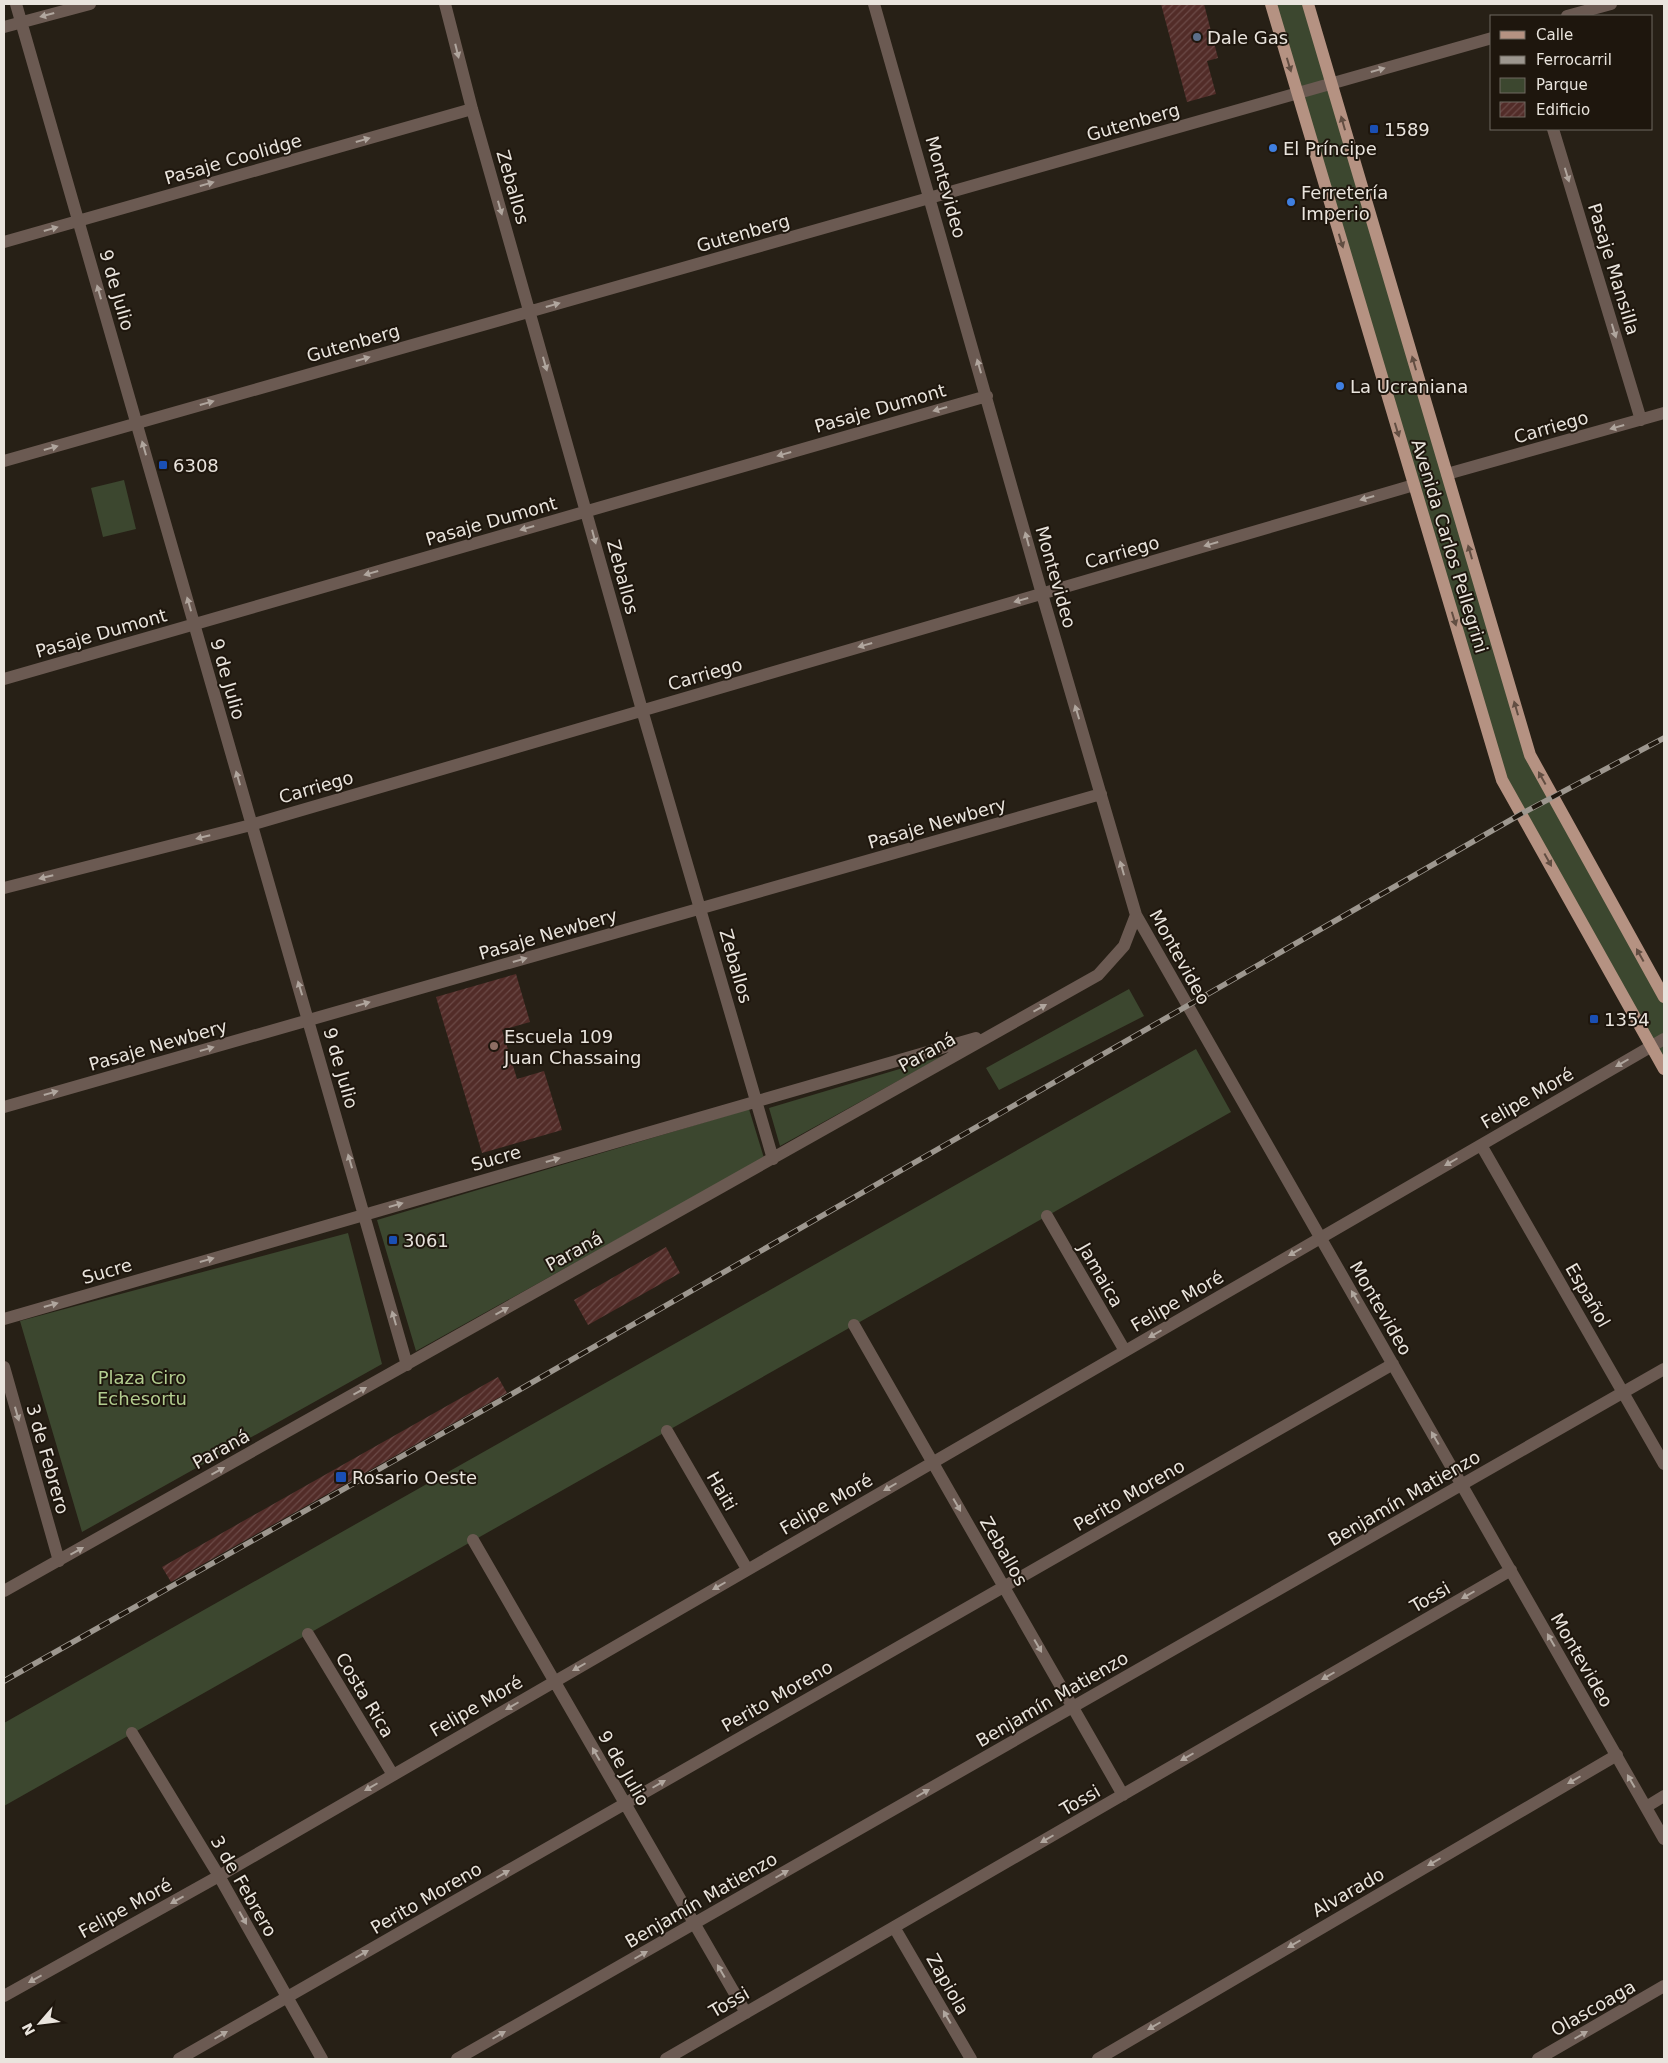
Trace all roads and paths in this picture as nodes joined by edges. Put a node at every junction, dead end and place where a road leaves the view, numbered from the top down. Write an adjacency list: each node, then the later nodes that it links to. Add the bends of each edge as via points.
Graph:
1 (16, 4): 9 (street, 9 de Julio)
2 (90, 4): 9 (street, one-way to 9)
3 (445, 4): 14 (street, Zeballos, one-way to 14)
4 (874, 4): 16 (street, Montevideo)
5 (1271, 4): 13 (main road, Avenida Carlos Pellegrini, one-way to 13)
6 (1308, 4): 12 (main road, Avenida Carlos Pellegrini)
7 (1611, 4): 8 (street)
8 (1571, 15)
9 (21, 22): 10 (street); 17 (street, 9 de Julio)
10 (4, 27)
11 (1490, 39): 12 (street, Gutenberg, one-way to 11)
12 (1332, 83): 13 (street, Gutenberg); 25 (main road, Avenida Carlos Pellegrini, one-way to 12)
13 (1297, 93): 16 (street, Gutenberg); 26 (main road, Avenida Carlos Pellegrini, one-way to 26)
14 (472, 109): 17 (street, Pasaje Coolidge, one-way to 14); 19 (street, Zeballos, one-way to 19)
15 (1553, 130): 22 (street, Pasaje Mansilla, one-way to 22)
16 (931, 198): 19 (street, Gutenberg, one-way to 16); 20 (street, Montevideo, one-way to 16)
17 (78, 221): 18 (street, Pasaje Coolidge, one-way to 17); 23 (street, 9 de Julio, one-way to 17)
18 (4, 242)
19 (530, 311): 23 (street, Gutenberg, one-way to 19); 27 (street, Zeballos, one-way to 27)
20 (987, 396): 27 (street, Pasaje Dumont, one-way to 27); 28 (street, Montevideo, one-way to 20)
21 (1664, 413): 22 (street, Carriego)
22 (1641, 420): 25 (street, Carriego, one-way to 25)
23 (137, 424): 24 (street, Gutenberg, one-way to 23); 29 (street, 9 de Julio, one-way to 23)
24 (4, 461)
25 (1447, 474): 37 (main road, Avenida Carlos Pellegrini, one-way to 25, via 1530,755)
26 (1414, 485): 28 (street, Carriego, one-way to 28); 41 (main road, Avenida Carlos Pellegrini, one-way to 41, via 1502,780)
27 (587, 511): 29 (street, Pasaje Dumont, one-way to 29); 31 (street, Zeballos, one-way to 31)
28 (1042, 594): 31 (street, Carriego, one-way to 31); 32 (street, Montevideo, one-way to 28)
29 (195, 624): 30 (street, Pasaje Dumont); 33 (street, 9 de Julio, one-way to 29)
30 (4, 680)
31 (642, 710): 33 (street, Carriego); 35 (street, Zeballos)
32 (1101, 794): 35 (street, Pasaje Newbery); 36 (street, Montevideo, one-way to 32)
33 (251, 825): 34 (street, Carriego, one-way to 34); 38 (street, 9 de Julio, one-way to 33)
34 (4, 888)
35 (701, 908): 38 (street, Pasaje Newbery, one-way to 35); 43 (street, Zeballos)
36 (1136, 915): 39 (street, Paraná, one-way to 36, via 1098,976 1124,946); 49 (street, Montevideo)
37 (1664, 997)
38 (309, 1020): 44 (street, Pasaje Newbery, one-way to 38); 47 (street, 9 de Julio, one-way to 38)
39 (998, 1032): 43 (street, Sucre); 46 (street, Paraná)
40 (1664, 1038): 41 (street, Felipe Moré)
41 (1651, 1046): 42 (main road, Avenida Carlos Pellegrini); 45 (street, Felipe Moré, one-way to 45)
42 (1664, 1069)
43 (757, 1102): 46 (street, Zeballos); 47 (street, Sucre, one-way to 43)
44 (4, 1107)
45 (1481, 1145): 49 (street, Felipe Moré, one-way to 49); 57 (street, Español)
46 (773, 1159): 54 (street, Paraná, one-way to 46)
47 (365, 1214): 50 (street, Sucre, one-way to 47); 54 (street, 9 de Julio, one-way to 47)
48 (1048, 1216): 52 (street, Jamaica)
49 (1321, 1238): 52 (street, Felipe Moré, one-way to 52); 53 (street, Montevideo, one-way to 49)
50 (4, 1319)
51 (854, 1325): 59 (street, Zeballos)
52 (1125, 1351): 59 (street, Felipe Moré)
53 (1393, 1364): 61 (street, Montevideo, one-way to 53); 66 (street, Perito Moreno)
54 (407, 1365): 63 (street, Paraná, one-way to 54)
55 (4, 1367): 63 (street, 3 de Febrero, one-way to 63)
56 (1664, 1369): 57 (street, Benjamín Matienzo)
57 (1624, 1392): 60 (street, Español); 61 (street, Benjamín Matienzo)
58 (667, 1431): 64 (street, Haiti)
59 (933, 1462): 64 (street, Felipe Moré, one-way to 64); 66 (street, Zeballos, one-way to 66)
60 (1664, 1464)
61 (1462, 1485): 65 (street, Montevideo); 70 (street, Benjamín Matienzo)
62 (473, 1540): 69 (street, 9 de Julio)
63 (59, 1561): 67 (street, Paraná)
64 (747, 1570): 69 (street, Felipe Moré, one-way to 69)
65 (1511, 1570): 72 (street, Montevideo, one-way to 65); 74 (street, Tossi, one-way to 74)
66 (1004, 1587): 70 (street, Zeballos, one-way to 70); 76 (street, Perito Moreno, one-way to 66)
67 (4, 1591)
68 (308, 1634): 73 (street, Costa Rica)
69 (554, 1681): 73 (street, Felipe Moré, one-way to 73); 76 (street, 9 de Julio, one-way to 69)
70 (1073, 1707): 74 (street, Zeballos); 80 (street, Benjamín Matienzo, one-way to 70)
71 (132, 1733): 79 (street, 3 de Febrero)
72 (1616, 1755): 77 (street, Montevideo, one-way to 72); 91 (street, Alvarado, one-way to 91)
73 (393, 1775): 79 (street, Felipe Moré, one-way to 79)
74 (1123, 1795): 81 (street, Tossi, one-way to 81)
75 (1664, 1796): 77 (street)
76 (625, 1804): 80 (street, 9 de Julio); 84 (street, Perito Moreno, one-way to 76)
77 (1646, 1807): 78 (street, Montevideo)
78 (1664, 1839)
79 (219, 1876): 83 (street, Felipe Moré, one-way to 83); 84 (street, 3 de Febrero, one-way to 84)
80 (694, 1924): 85 (street, 9 de Julio, one-way to 80); 88 (street, Benjamín Matienzo, one-way to 80)
81 (894, 1927): 85 (street, Tossi); 90 (street, Zapiola, one-way to 81)
82 (1664, 1986): 92 (street, Olascoaga, one-way to 82)
83 (4, 1996)
84 (288, 1997): 86 (street, Perito Moreno, one-way to 84); 87 (street, 3 de Febrero)
85 (746, 2013): 89 (street, Tossi)
86 (179, 2059)
87 (322, 2059)
88 (457, 2059)
89 (666, 2059)
90 (971, 2059)
91 (1098, 2059)
92 (1538, 2059)

